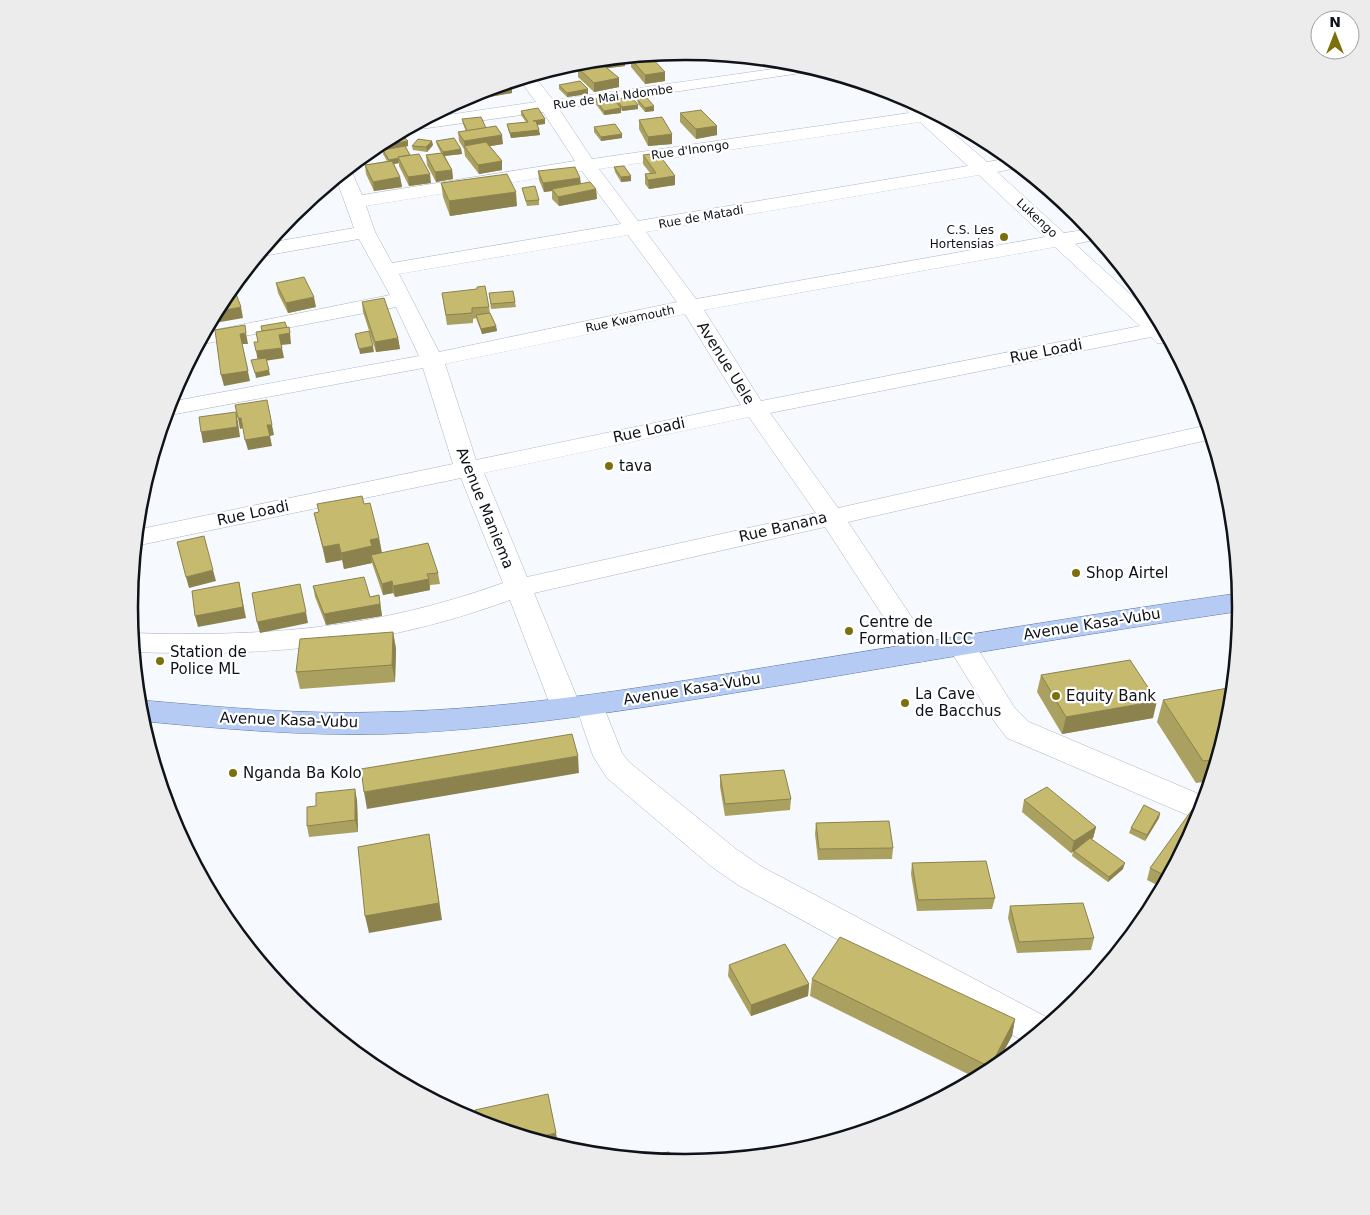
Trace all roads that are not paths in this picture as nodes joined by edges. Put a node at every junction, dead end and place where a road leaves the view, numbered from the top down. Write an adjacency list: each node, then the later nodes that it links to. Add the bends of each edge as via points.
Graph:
1 (793, 71): 3 (street, Rue de Mai Ndombe)
2 (530, 83): 3 (street, Avenue Uele)
3 (549, 107): 6 (street, Rue de Mai Ndombe); 7 (street, Avenue Uele)
4 (926, 115): 7 (street, Rue d'Inongo)
5 (933, 119): 9 (street, Lukengo)
6 (428, 124)
7 (586, 165): 11 (street, Rue d'Inongo); 12 (street, Avenue Uele)
8 (1007, 165): 9 (street, Rue de Matadi)
9 (983, 169): 12 (street, Rue de Matadi); 15 (street, Lukengo)
10 (342, 181): 11 (street, Avenue Maniema)
11 (355, 202): 13 (street, Avenue Maniema)
12 (633, 228): 17 (street, Rue de Matadi); 19 (street, Avenue Uele)
13 (365, 232): 16 (street); 17 (street, Avenue Maniema)
14 (1086, 235): 15 (street, Rue Kwamouth)
15 (1060, 240): 19 (street, Rue Kwamouth); 20 (street, Lukengo)
16 (272, 248)
17 (385, 270): 18 (street, Avenue Maniema)
18 (403, 300): 22 (street); 23 (street, Avenue Maniema)
19 (691, 306): 23 (street, Rue Kwamouth); 25 (street, Avenue Uele)
20 (1153, 324)
21 (1159, 335): 25 (street, Rue Loadi)
22 (209, 337)
23 (432, 360): 24 (street, Rue Kwamouth); 27 (street, Avenue Maniema)
24 (176, 406)
25 (755, 409): 27 (street, Rue Loadi); 28 (street, Avenue Uele)
26 (1203, 433): 28 (street, Rue Banana)
27 (466, 468): 29 (street, Rue Loadi); 30 (street, Avenue Maniema, via 474,477)
28 (831, 516): 30 (street, Rue Banana); 34 (street, Avenue Uele)
29 (142, 537)
30 (517, 588): 32 (street, Rue Banana, via 467,607 358,631 291,641); 35 (street, Avenue Maniema)
31 (1232, 603): 33 (main road, Avenue Kasa-Vubu, via 1083,624)
32 (139, 642)
33 (961, 646): 34 (main road, Avenue Kasa-Vubu); 37 (street, via 1004,714 1018,730)
34 (921, 652): 35 (main road, Avenue Kasa-Vubu)
35 (578, 706): 36 (main road, Avenue Kasa-Vubu, via 474,718 383,723 231,719); 38 (street, Avenue Maniema, via 618,770 724,858 777,892)
36 (147, 711)
37 (1195, 806)
38 (1034, 1029)

